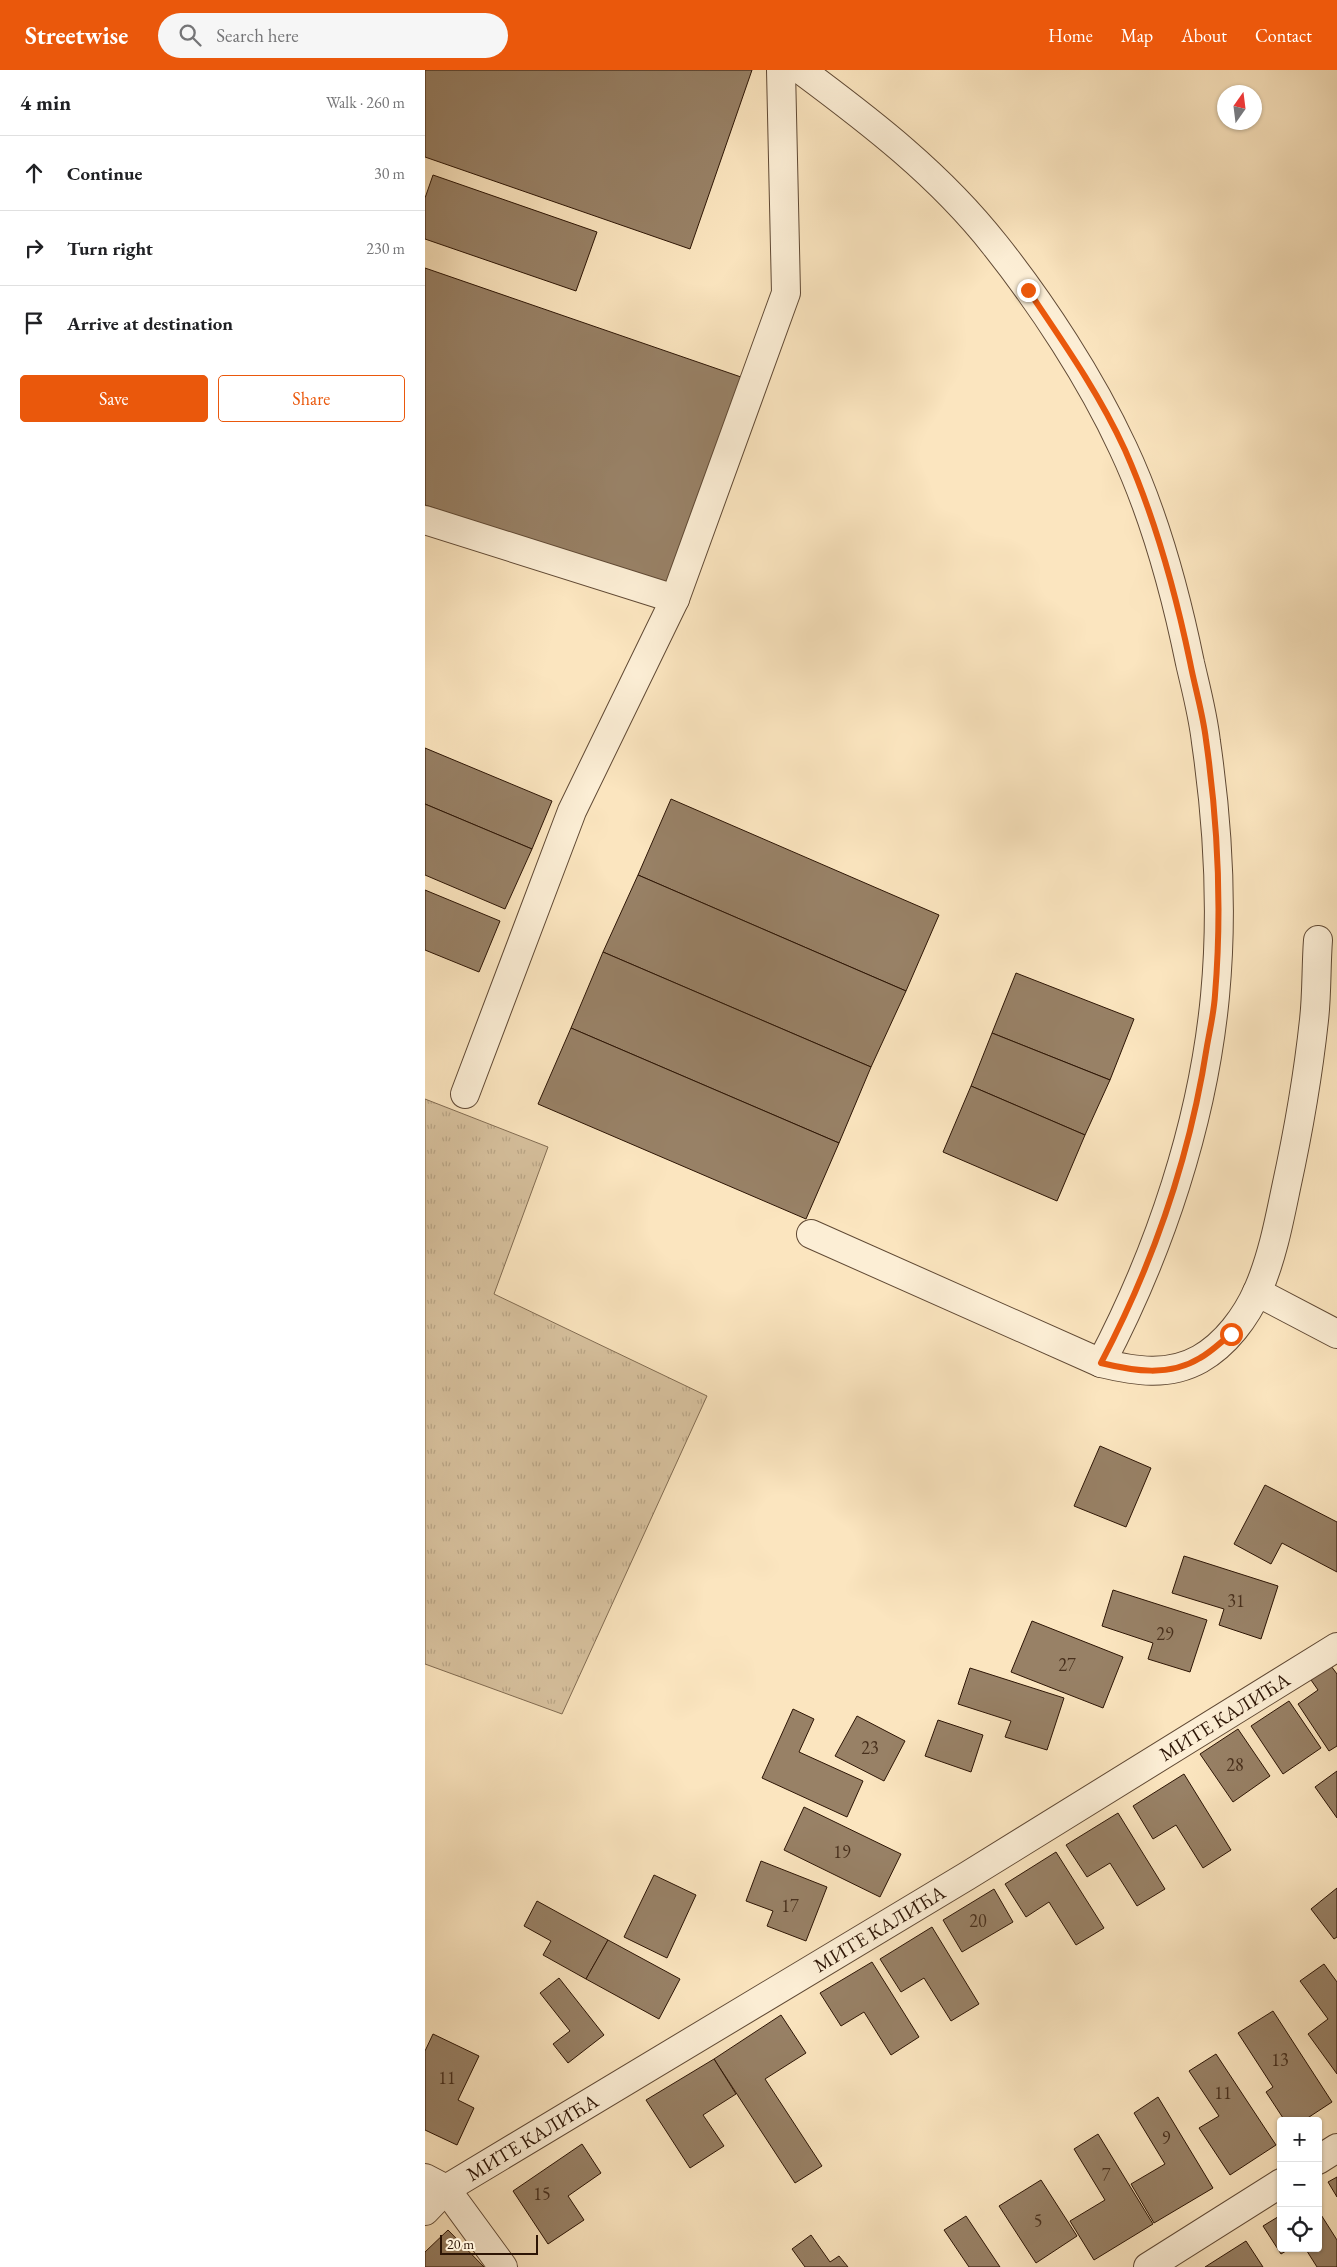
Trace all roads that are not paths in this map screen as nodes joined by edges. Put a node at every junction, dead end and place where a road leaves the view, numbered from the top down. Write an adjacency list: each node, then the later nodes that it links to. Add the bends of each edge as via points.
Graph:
1 (781, 70): 4 (street, via 786,293)
2 (801, 70): 10 (street, via 879,127 920,164 994,244 1033,297 1100,401 1125,450 1170,577 1185,638 1206,739 1216,834 1219,920 1215,998 1203,1075 1188,1140 1164,1216 1125,1318)
3 (425, 520): 4 (street)
4 (675, 599): 6 (street, via 572,811)
5 (1317, 940): 8 (street, via 1314,1020 1294,1152 1280,1218)
6 (465, 1094)
7 (811, 1234): 10 (street)
8 (1257, 1292): 9 (street); 10 (street, via 1231,1334 1200,1358 1171,1370 1133,1371)
9 (1337, 1334)
10 (1101, 1363)
11 (1337, 1647): 14 (street, МИТЕ КАЛИЋА, via 967,1876)
12 (1337, 2148): 13 (street)
13 (1322, 2157)
14 (435, 2184): 16 (street, МИТЕ КАЛИЋА); 17 (street)
15 (1277, 2186): 18 (street)
16 (425, 2211)
17 (503, 2267)
18 (1148, 2267)

